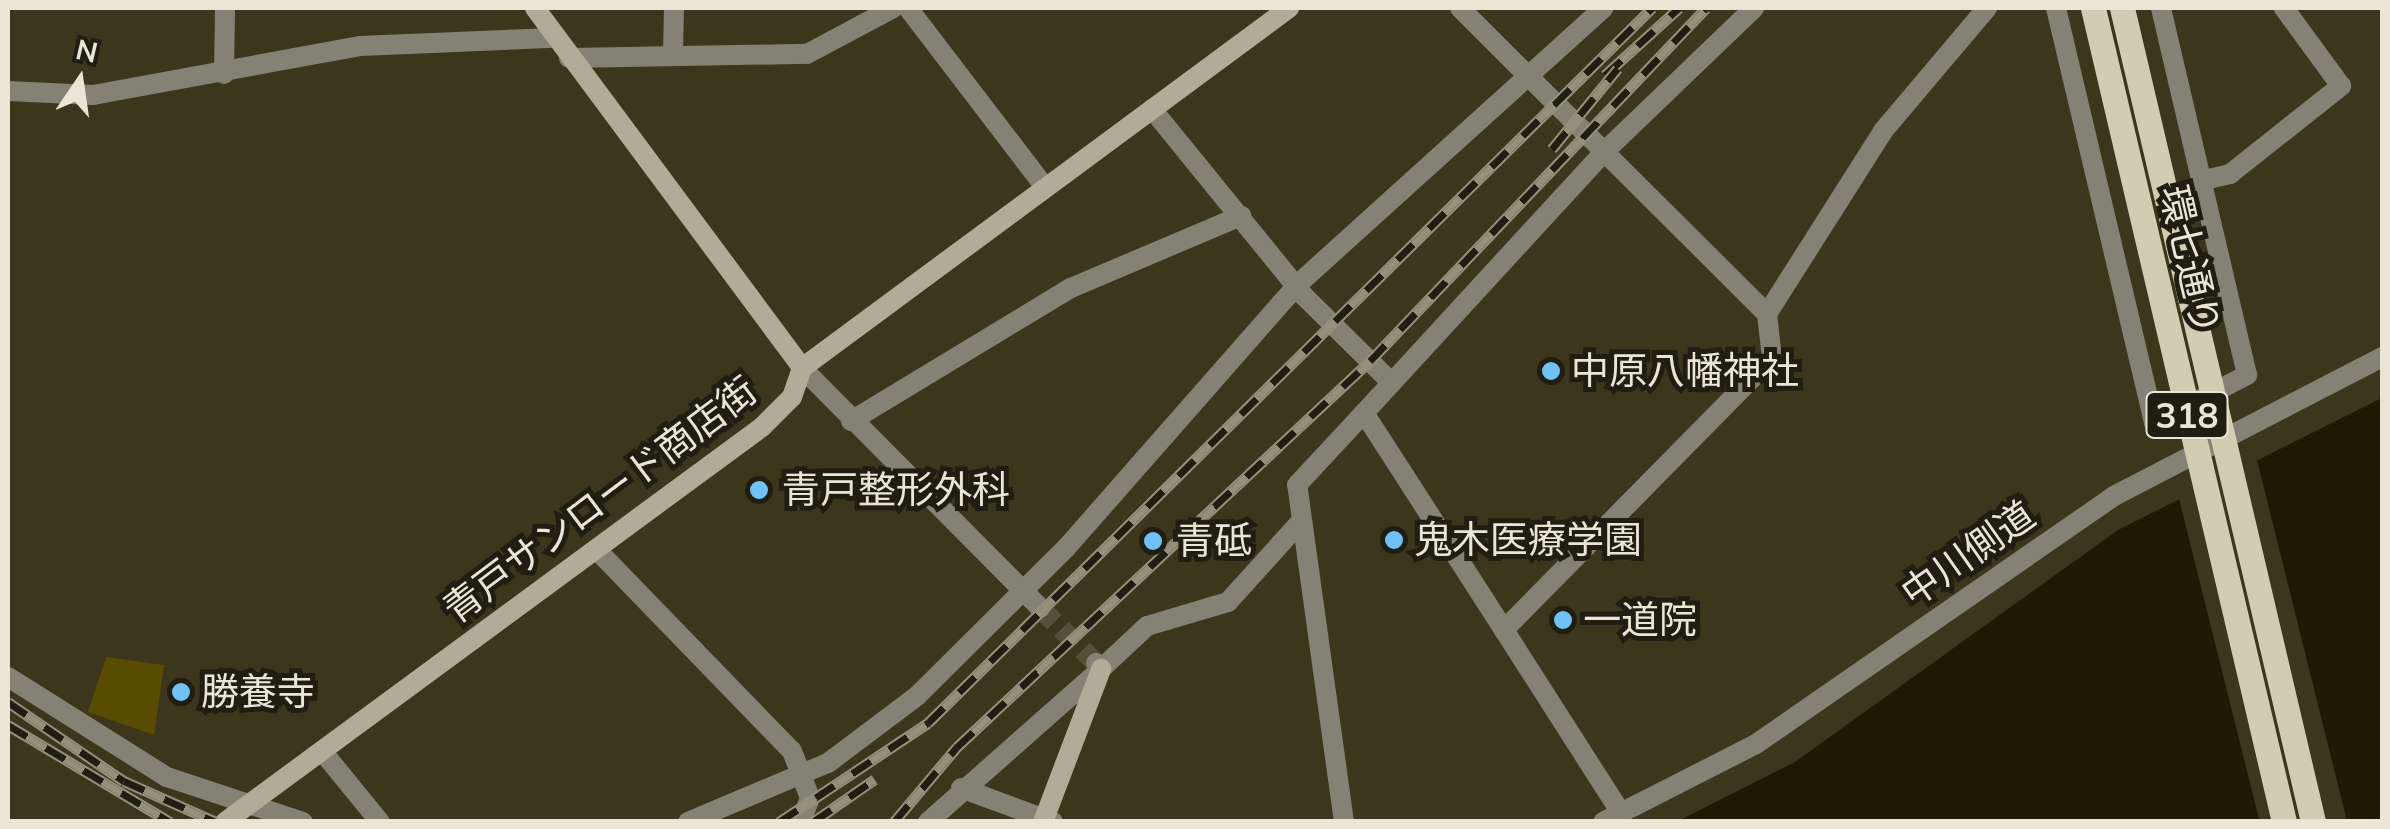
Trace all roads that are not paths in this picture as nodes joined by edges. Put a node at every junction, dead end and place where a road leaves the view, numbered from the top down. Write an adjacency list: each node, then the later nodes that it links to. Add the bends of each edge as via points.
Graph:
1 (224, 8): 19 (street)
2 (535, 8): 16 (street)
3 (674, 8): 17 (street)
4 (893, 8): 17 (street, via 808,54)
5 (908, 8): 25 (street)
6 (1289, 8): 22 (street, 青戸サンロード商店街)
7 (1460, 8): 20 (street)
8 (1604, 8): 20 (street)
9 (1754, 8): 23 (street)
10 (1987, 8): 28 (street, via 1883,131)
11 (2056, 8): 24 (street, via 2154,423 2247,375)
12 (2094, 8): 53 (main road, 環七通り / 318, bridge)
13 (2122, 8): 54 (main road, 環七通り / 318, bridge)
14 (2161, 8): 24 (street)
15 (2284, 8): 24 (street, via 2341,86 2230,174)
16 (554, 38): 18 (street); 19 (street, via 360,46)
17 (674, 52): 18 (street)
18 (569, 58): 30 (street)
19 (224, 74): 21 (street, via 93,94)
20 (1530, 76): 23 (street); 27 (street)
21 (8, 92)
22 (1152, 109): 25 (street, 青戸サンロード商店街); 26 (street)
23 (1604, 152): 28 (street); 31 (street)
24 (2204, 180)
25 (1045, 187): 30 (street, 青戸サンロード商店街)
26 (1240, 216): 27 (street); 33 (street, via 1070,288)
27 (1297, 285): 31 (street); 36 (street)
28 (1767, 314): 38 (street, via 1772,358)
29 (2382, 357): 45 (street, 中川側道, via 2114,496 1756,744)
30 (802, 368): 33 (street); 35 (street, 青戸サンロード商店街, via 792,398 762,428)
31 (1392, 382): 32 (street)
32 (1364, 414): 34 (street, via 1297,485); 38 (street)
33 (852, 421): 36 (street)
34 (1302, 520): 39 (street, via 1228,602 1147,626); 52 (street)
35 (596, 549): 41 (street, 青戸サンロード商店街); 42 (street)
36 (1026, 590): 37 (street); 42 (street, via 887,720)
37 (1040, 608)
38 (1504, 630): 45 (street)
39 (1098, 666): 43 (street); 46 (street)
40 (8, 677): 44 (street, via 93,738)
41 (322, 751): 44 (street, 青戸サンロード商店街); 48 (street)
42 (804, 772): 49 (street); 50 (street, via 810,798)
43 (961, 788): 46 (street); 51 (street)
44 (234, 815): 47 (street)
45 (1612, 817)
46 (1047, 821)
47 (303, 822)
48 (380, 822)
49 (688, 822)
50 (800, 822)
51 (928, 822)
52 (1344, 822)
53 (2284, 822)
54 (2312, 822)

